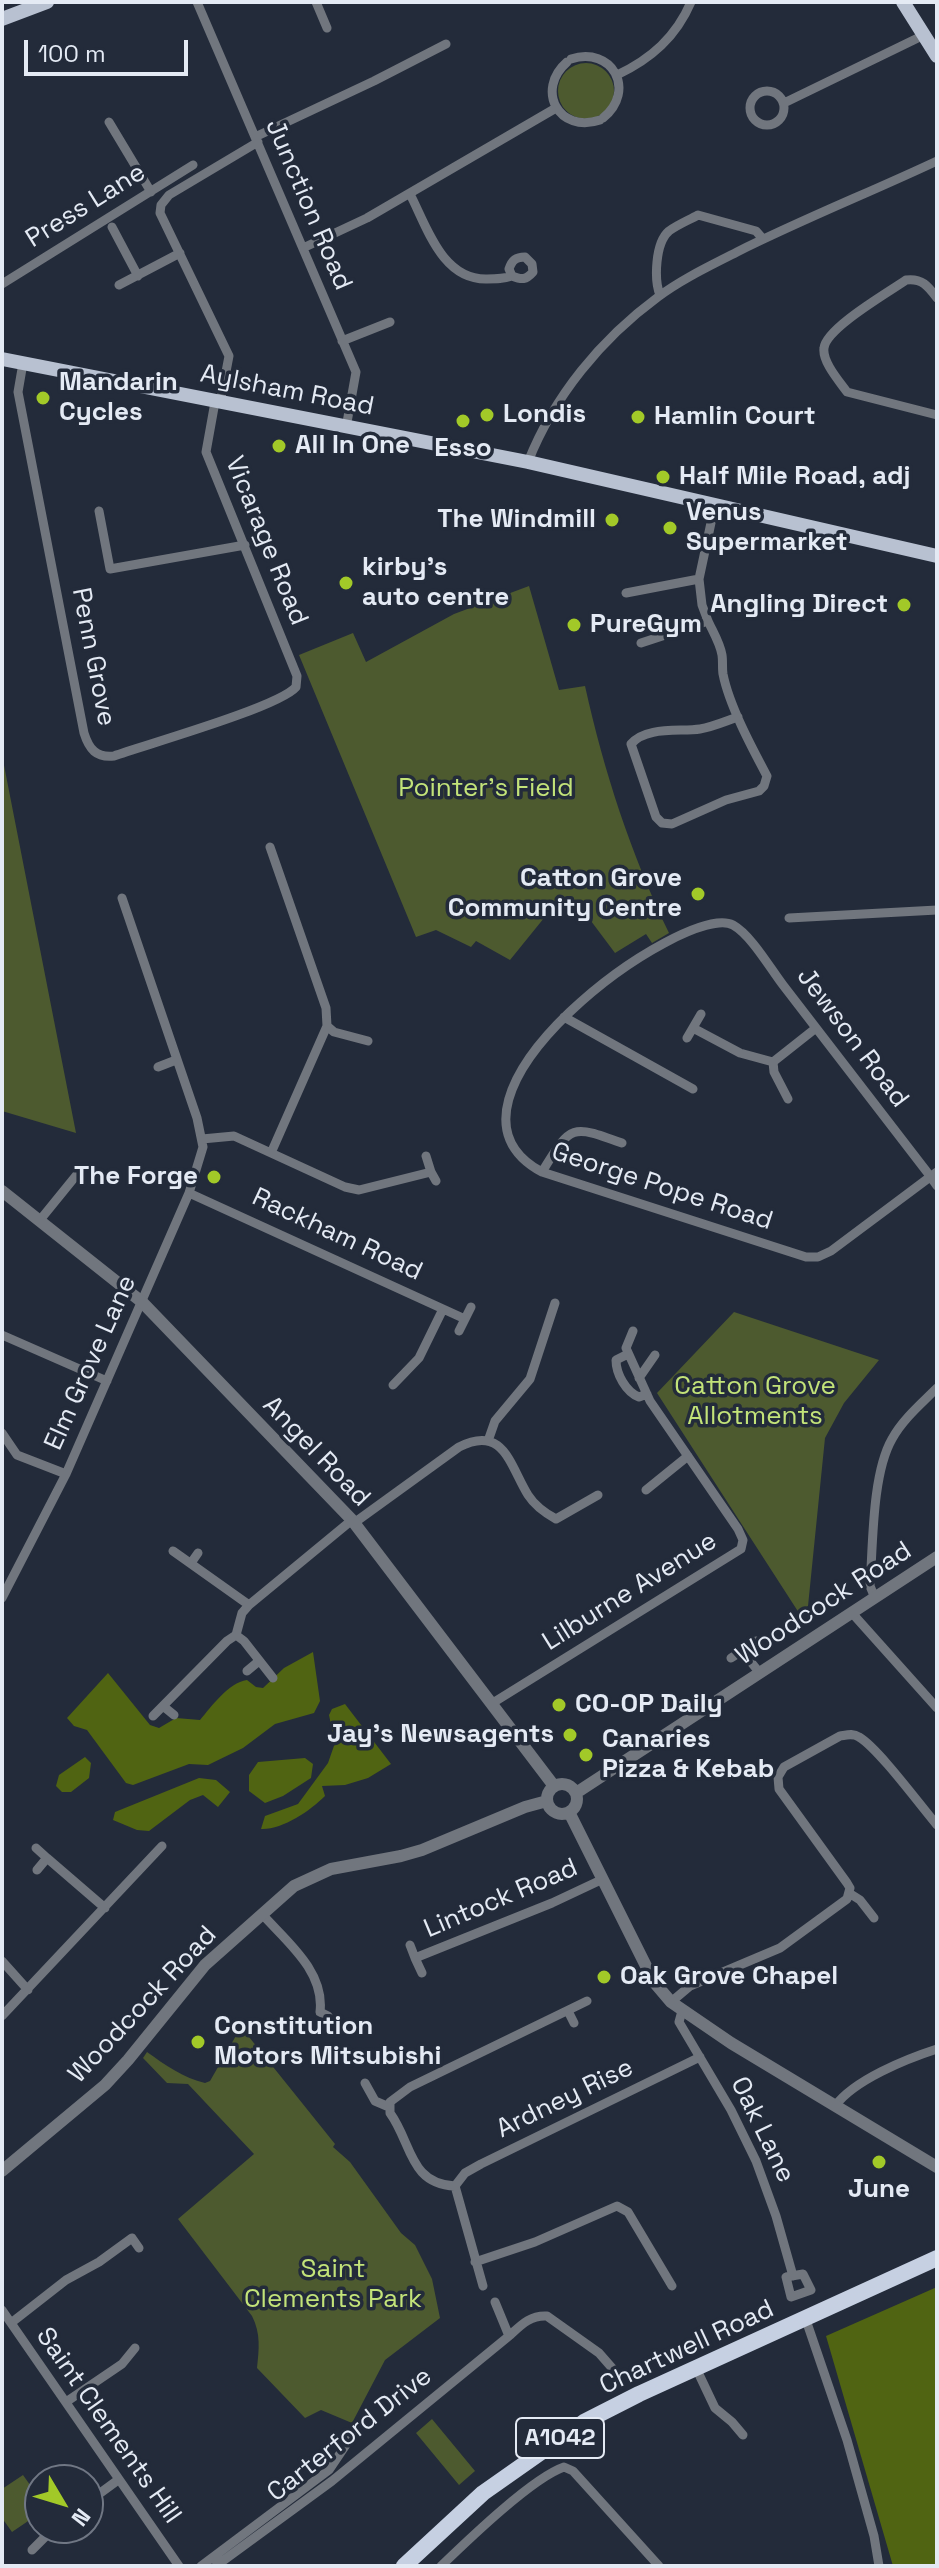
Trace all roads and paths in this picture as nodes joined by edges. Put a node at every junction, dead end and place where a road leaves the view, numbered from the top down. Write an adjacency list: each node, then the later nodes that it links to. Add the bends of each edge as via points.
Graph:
1 (47, 2): 6 (main road)
2 (197, 2): 15 (street, Junction Road)
3 (316, 2): 7 (street)
4 (691, 2): 11 (street, via 668,41)
5 (903, 2): 8 (main road)
6 (2, 19)
7 (327, 28)
8 (924, 35): 10 (main road); 12 (street)
9 (446, 44): 15 (street, Vicarage Road)
10 (937, 56)
11 (617, 75): 13 (street, via 616,103 602,119 575,123); 13 (street, via 592,56 569,61 551,88)
12 (784, 103)
13 (556, 108): 19 (street)
14 (109, 122): 18 (street)
15 (256, 139): 22 (street, Junction Road); 23 (street, Vicarage Road, via 165,199 160,213)
16 (937, 161): 21 (street)
17 (193, 165): 18 (street, Press Lane)
18 (151, 192): 26 (street, Press Lane)
19 (410, 194): 22 (street); 25 (street, via 443,258 460,273 475,280)
20 (112, 227): 24 (street)
21 (763, 239): 28 (street); 28 (street, via 756,231 698,215 670,230 662,241 657,271)
22 (303, 248): 31 (street, Junction Road)
23 (180, 253): 24 (street); 34 (street, Vicarage Road, via 229,356)
24 (138, 276): 27 (street)
25 (512, 276)
26 (2, 284)
27 (119, 285)
28 (660, 295): 37 (street, via 588,361 555,407)
29 (937, 298): 35 (street, via 923,282 906,280 839,328 824,347 847,392)
30 (390, 322): 31 (street)
31 (342, 341): 36 (street, Junction Road, via 356,372)
32 (2, 359): 33 (main road, Aylsham Road)
33 (23, 363): 34 (main road, Aylsham Road); 46 (street, Penn Grove, via 18,392 88,745 103,756 114,756)
34 (217, 403): 36 (main road, Aylsham Road); 40 (street, Vicarage Road, via 206,452)
35 (937, 415)
36 (346, 428): 37 (main road, Aylsham Road)
37 (528, 462): 38 (main road, Aylsham Road)
38 (715, 504): 41 (main road, Aylsham Road); 42 (street)
39 (99, 511): 40 (street, via 110,569)
40 (245, 545): 46 (street, Vicarage Road, via 297,676)
41 (937, 556)
42 (699, 579): 43 (street); 44 (street)
43 (626, 593)
44 (708, 621): 45 (street); 47 (street)
45 (641, 643)
46 (291, 693)
47 (738, 717): 47 (street, via 703,729 655,732 631,744 662,823 672,824 764,786 767,776)
48 (270, 847): 55 (street, via 326,1008)
49 (122, 898): 60 (street)
50 (937, 910): 51 (street)
51 (789, 918)
52 (726, 922): 54 (street, George Pope Road, via 692,929 650,951); 57 (street, Jewson Road, via 744,933)
53 (701, 1014): 56 (street)
54 (564, 1017): 63 (street); 70 (street, George Pope Road, via 524,1067 505,1110 510,1145)
55 (327, 1026): 59 (street); 67 (street)
56 (693, 1028): 58 (street); 61 (street, via 740,1053)
57 (816, 1028): 61 (street); 71 (street, Jewson Road)
58 (687, 1038)
59 (368, 1041)
60 (176, 1060): 62 (street); 65 (street)
61 (773, 1062): 64 (street)
62 (158, 1067)
63 (693, 1089)
64 (788, 1099)
65 (202, 1139): 67 (street, via 234,1136); 74 (street, Elm Grove Lane)
66 (622, 1143): 70 (street, via 592,1126 575,1130)
67 (271, 1153): 68 (street, via 359,1190 433,1176)
68 (426, 1156)
69 (79, 1172): 75 (street)
70 (542, 1172): 71 (street, George Pope Road, via 806,1257 831,1251)
71 (934, 1174): 72 (street, Jewson Road)
72 (937, 1186)
73 (2, 1191): 75 (street, Angel Road)
74 (189, 1193): 76 (street, Elm Grove Lane); 79 (street, Rackham Road)
75 (40, 1220): 76 (street, Angel Road)
76 (142, 1302): 87 (street, Elm Grove Lane); 97 (street, Angel Road)
77 (555, 1303): 92 (street, via 530,1379 495,1421)
78 (471, 1307): 80 (street)
79 (443, 1309): 80 (street, Rackham Road); 88 (street, via 419,1358)
80 (465, 1319): 81 (street)
81 (459, 1331)
82 (633, 1331): 84 (street)
83 (2, 1335): 87 (street)
84 (628, 1354): 86 (street, Lilburne Avenue); 90 (street, via 616,1360 620,1375 631,1393)
85 (655, 1355): 86 (street)
86 (639, 1378): 90 (street, Lilburne Avenue)
87 (107, 1381): 94 (street, Elm Grove Lane)
88 (393, 1385)
89 (937, 1388): 103 (street, via 904,1421 881,1465 870,1586)
90 (647, 1394): 93 (street, Lilburne Avenue)
91 (2, 1433): 94 (street, via 17,1455)
92 (488, 1441): 96 (street, via 517,1469 527,1493 556,1519); 97 (street, via 474,1439 459,1447)
93 (688, 1456): 95 (street); 114 (street, Lilburne Avenue, via 738,1529 741,1549)
94 (66, 1474): 102 (street, Elm Grove Lane)
95 (646, 1490)
96 (598, 1495)
97 (353, 1522): 104 (street); 114 (street, Angel Road)
98 (173, 1551): 101 (street)
99 (198, 1553): 101 (street)
100 (937, 1557): 103 (street, Woodcock Road)
101 (191, 1563): 104 (street)
102 (2, 1598)
103 (875, 1598): 105 (street, Woodcock Road)
104 (249, 1605): 106 (street)
105 (852, 1613): 112 (street, Woodcock Road); 116 (street)
106 (236, 1635): 110 (street); 115 (street)
107 (756, 1641): 108 (street)
108 (742, 1651): 109 (street); 112 (street)
109 (731, 1658)
110 (259, 1661): 111 (street); 113 (street)
111 (247, 1671)
112 (759, 1672): 120 (street, Woodcock Road)
113 (273, 1678)
114 (491, 1704): 119 (street, Angel Road)
115 (163, 1706): 117 (street); 118 (street)
116 (937, 1708)
117 (174, 1715)
118 (153, 1716)
119 (554, 1786): 120 (street, via 566,1785); 121 (street)
120 (576, 1793): 122 (street)
121 (547, 1801): 122 (street, via 555,1812); 131 (street, Woodcock Road, via 422,1850 331,1869 281,1895)
122 (569, 1812): 128 (street)
123 (937, 1825): 129 (street, via 858,1736 840,1736 784,1767 779,1789)
124 (162, 1846): 130 (street)
125 (36, 1848): 126 (street)
126 (47, 1858): 127 (street); 130 (street)
127 (37, 1870)
128 (603, 1879): 134 (street, Lintock Road); 139 (street, via 654,1982)
129 (849, 1893): 132 (street); 139 (street, via 842,1905 780,1948 690,1986)
130 (105, 1908): 137 (street)
131 (262, 1914): 141 (street, via 313,1976 321,1998); 150 (street, Woodcock Road, via 205,1965 105,2085)
132 (874, 1918)
133 (410, 1945): 134 (street, Lintock Road)
134 (415, 1958): 136 (street, Lintock Road)
135 (2, 1961): 137 (street)
136 (422, 1973)
137 (28, 1990): 142 (street)
138 (587, 2001): 140 (street)
139 (676, 2006): 145 (street, Oak Lane, via 679,2022); 147 (street)
140 (568, 2011): 143 (street); 148 (street, via 410,2087)
141 (319, 2014)
142 (2, 2016)
143 (574, 2023)
144 (937, 2049): 147 (street, via 855,2087)
145 (700, 2057): 151 (street, Ardney Rise, via 481,2164); 157 (street, Oak Lane, via 761,2172)
146 (365, 2083): 148 (street, via 375,2101)
147 (835, 2106): 149 (street)
148 (389, 2107): 151 (street, via 422,2175)
149 (937, 2167)
150 (2, 2171)
151 (455, 2186): 156 (street)
152 (125, 2229): 153 (street)
153 (132, 2238): 154 (street); 163 (street)
154 (139, 2248)
155 (935, 2260): 162 (highway, Chartwell Road / A1042)
156 (475, 2262): 158 (street); 159 (street, via 617,2206 628,2212)
157 (793, 2276)
158 (483, 2286)
159 (672, 2286)
160 (495, 2302): 164 (street)
161 (2, 2310): 163 (street, Saint Clements Hill)
162 (806, 2320): 166 (highway, Chartwell Road / A1042); 181 (street, via 847,2440)
163 (11, 2323): 168 (street, Saint Clements Hill)
164 (509, 2336): 167 (street, Carterford Drive, via 526,2320 547,2316); 177 (street, Carterford Drive, via 332,2481)
165 (135, 2348): 168 (street, via 122,2364)
166 (696, 2368): 170 (street, via 715,2408); 178 (highway, Chartwell Road / A1042, via 584,2422 540,2450 483,2493)
167 (613, 2369)
168 (66, 2402): 171 (street, Saint Clements Hill)
169 (354, 2433): 176 (street, via 329,2470)
170 (743, 2435)
171 (118, 2480): 172 (street); 175 (street, Saint Clements Hill)
172 (104, 2490)
173 (38, 2544): 174 (street)
174 (32, 2550)
175 (179, 2566)
176 (201, 2566)
177 (216, 2566)
178 (404, 2566)
179 (441, 2566): 180 (street, via 518,2498 564,2467)
180 (659, 2566)
181 (879, 2566)

